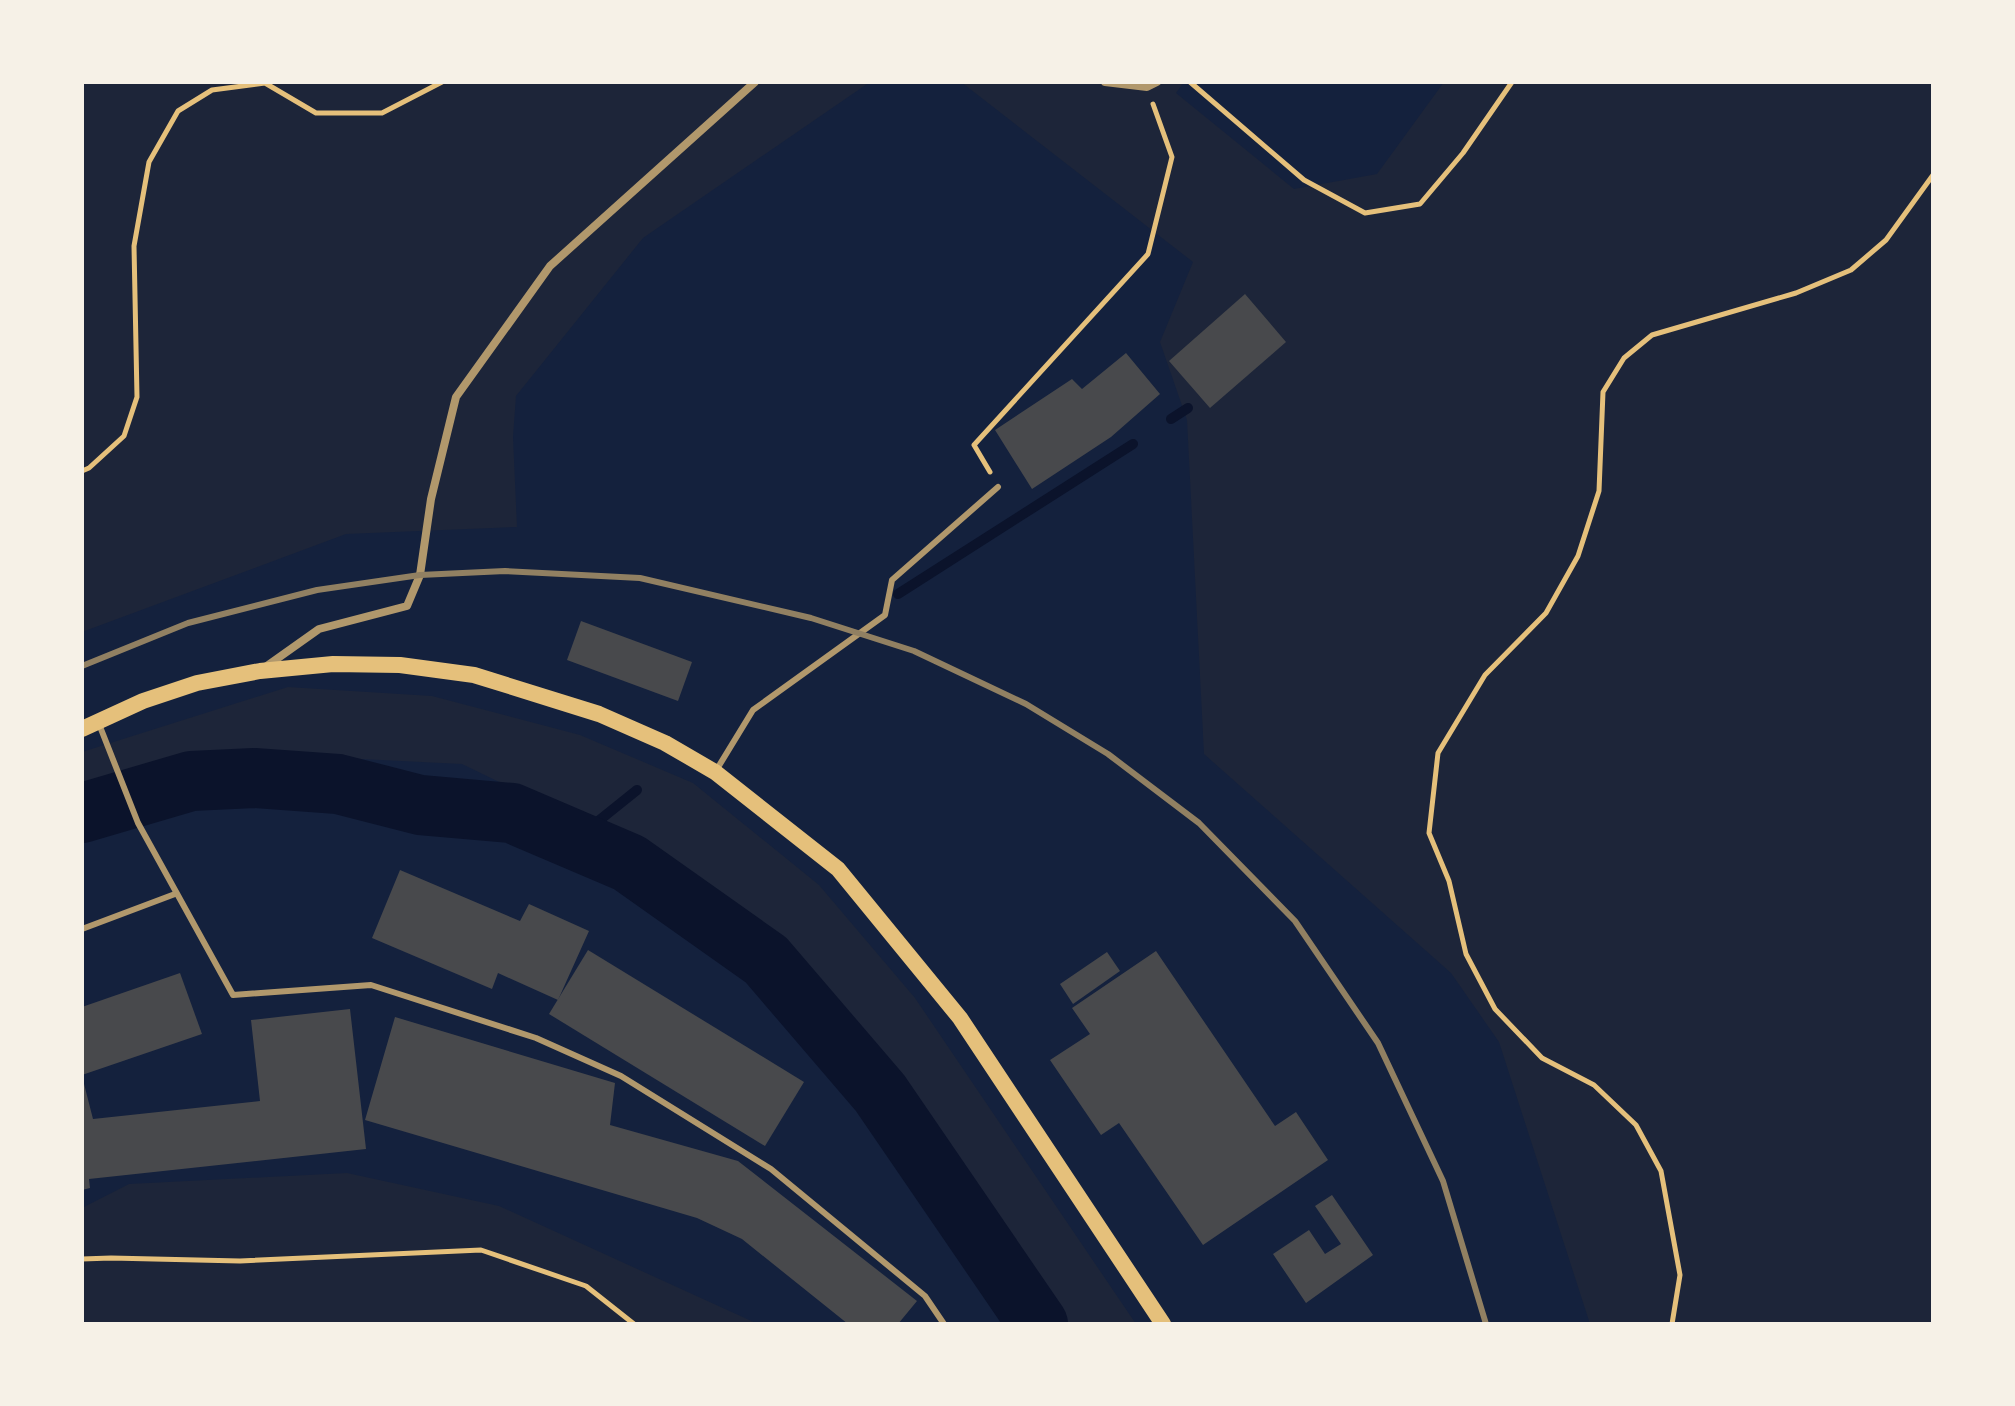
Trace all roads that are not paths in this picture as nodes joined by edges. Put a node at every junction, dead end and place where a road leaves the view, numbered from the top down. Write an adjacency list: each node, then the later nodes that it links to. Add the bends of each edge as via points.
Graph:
1 (755, 82): 5 (street, via 550,266 456,397 431,499 420,575 407,606 319,629)
2 (1105, 82): 3 (street, via 1147,87)
3 (1157, 82)
4 (998, 487): 8 (lane, via 892,580 885,615 753,710)
5 (260, 671): 6 (main road, via 197,683); 8 (main road, via 400,665 474,675 599,714)
6 (98, 721): 7 (main road); 9 (lane, via 138,823)
7 (82, 729)
8 (715, 772): 12 (main road, via 838,869 933,984)
9 (175, 894): 10 (lane); 11 (lane, via 233,995 371,985 536,1038 621,1076 771,1169 925,1296)
10 (82, 929)
11 (944, 1324)
12 (1163, 1324)

